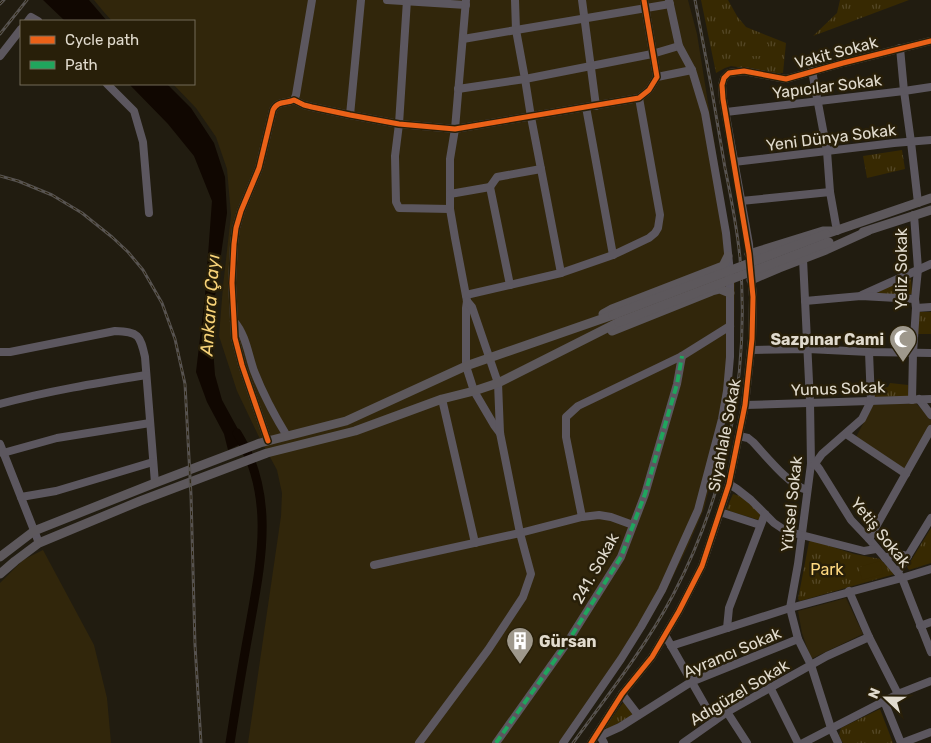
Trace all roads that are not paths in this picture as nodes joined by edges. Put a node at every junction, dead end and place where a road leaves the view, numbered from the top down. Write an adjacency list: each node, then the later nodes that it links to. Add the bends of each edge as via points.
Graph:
1 (312, 0): 29 (street)
2 (361, 0): 34 (street)
3 (387, 0): 6 (street)
4 (515, 0): 12 (street)
5 (582, 0): 10 (street)
6 (407, 1): 7 (street); 36 (street)
7 (466, 2): 13 (street)
8 (670, 2): 9 (street); 15 (street)
9 (645, 4): 10 (street); 17 (street)
10 (585, 18): 12 (street); 19 (street)
11 (20, 30): 18 (street)
12 (516, 30): 13 (street); 23 (street)
13 (463, 39): 26 (street)
14 (931, 41): 16 (street, Vakit Sokak)
15 (679, 46): 17 (street); 20 (street)
16 (900, 48): 21 (street, Vakit Sokak); 27 (street)
17 (652, 54): 19 (street); 22 (street)
18 (0, 56)
19 (591, 65): 23 (street); 31 (street)
20 (692, 70): 22 (street); 59 (street, via 704,114)
21 (812, 71): 30 (street); 33 (street, Vakit Sokak, via 786,79 729,72 722,85)
22 (657, 76): 28 (street, via 650,90)
23 (526, 80): 26 (street); 35 (street)
24 (107, 85): 51 (street, via 134,111 143,142)
25 (931, 87): 27 (street, Yapıcılar Sokak)
26 (458, 89): 37 (street)
27 (904, 91): 30 (street, Yapıcılar Sokak); 39 (street)
28 (639, 98): 31 (street); 58 (street, via 660,220 649,238)
29 (294, 100): 34 (street); 77 (street, via 274,108 259,168 238,220 232,283)
30 (817, 101): 33 (street, Yapıcılar Sokak); 40 (street)
31 (596, 106): 32 (street)
32 (586, 107): 35 (street); 58 (street)
33 (726, 112): 41 (street, Siyahlale Sokak)
34 (350, 115): 36 (street)
35 (531, 117): 37 (street); 42 (street)
36 (399, 124): 37 (street); 49 (street, via 394,156 399,208)
37 (455, 129): 45 (street, via 450,158)
38 (931, 140): 39 (street, Yeni Dünya Sokak)
39 (911, 142): 40 (street, Yeni Dünya Sokak); 48 (street)
40 (827, 151): 41 (street, Yeni Dünya Sokak); 44 (street)
41 (734, 162): 47 (street, Siyahlale Sokak)
42 (541, 169): 43 (street, via 497,177); 64 (street)
43 (490, 187): 45 (street); 67 (street)
44 (830, 192): 47 (street); 53 (street)
45 (450, 194): 49 (street)
46 (931, 198): 48 (main road)
47 (741, 201): 57 (street, Siyahlale Sokak)
48 (918, 203): 53 (main road)
49 (450, 209): 71 (street)
50 (931, 210): 52 (main road)
51 (149, 213)
52 (914, 215): 54 (main road); 63 (street, Yeliz Sokak)
53 (836, 231): 55 (main road); 56 (main road, via 823,231)
54 (868, 231): 55 (main road); 60 (main road)
55 (828, 238): 76 (main road, bridge)
56 (771, 247): 57 (main road); 62 (main road, via 763,254 764,261 769,267)
57 (749, 254): 66 (street, Siyahlale Sokak)
58 (613, 255): 64 (street)
59 (728, 256): 65 (main road, via 722,266); 69 (street)
60 (803, 259): 62 (main road); 73 (street, Yüksel Sokak)
61 (931, 264): 63 (street)
62 (779, 268): 66 (main road)
63 (918, 270): 70 (street); 72 (street, Yeliz Sokak)
64 (561, 273): 67 (street)
65 (699, 275): 68 (main road, via 718,278 720,286); 78 (main road, via 612,309)
66 (751, 280): 82 (street, Siyahlale Sokak)
67 (510, 285): 71 (street)
68 (712, 291): 69 (main road, via 720,289); 80 (main road, via 610,332)
69 (730, 293): 79 (street)
70 (861, 296): 72 (street); 73 (street)
71 (467, 298): 88 (street); 89 (street)
72 (915, 299): 75 (street, Yeliz Sokak)
73 (805, 301): 81 (street, Yüksel Sokak)
74 (931, 307): 75 (street)
75 (916, 308): 85 (street, Yeliz Sokak)
76 (616, 318): 78 (main road); 80 (main road)
77 (234, 321): 105 (street, via 241,331 266,399); 107 (street, via 235,338)
78 (585, 325): 88 (main road)
79 (730, 326): 87 (street); 163 (street, via 727,391 698,510 650,612)
80 (590, 336): 91 (main road)
81 (808, 349): 82 (street); 84 (street); 97 (street, Yüksel Sokak)
82 (751, 350): 99 (street, Siyahlale Sokak)
83 (0, 352): 90 (street, via 123,331 141,340)
84 (870, 352): 85 (street); 96 (street)
85 (913, 353): 86 (street); 95 (street, Yeliz Sokak)
86 (931, 353)
87 (682, 356): 119 (street, via 578,406 566,417 566,437); 121 (street, 241. Sokak, via 677,384)
88 (490, 358): 89 (main road); 91 (street)
89 (466, 366): 92 (street); 105 (main road, via 346,421)
90 (146, 375): 98 (street); 101 (street)
91 (498, 383): 92 (main road); 103 (street)
92 (474, 391): 93 (main road); 103 (street)
93 (442, 399): 127 (main road, via 355,431 267,453); 128 (street)
94 (931, 399): 95 (street, Yunus Sokak)
95 (915, 400): 96 (street, Yunus Sokak); 100 (street)
96 (872, 401): 97 (street, Yunus Sokak); 104 (street, via 862,419)
97 (810, 402): 99 (street, Yunus Sokak); 111 (street, Yüksel Sokak)
98 (0, 404)
99 (745, 406): 106 (street, Siyahlale Sokak)
100 (931, 415)
101 (150, 423): 109 (street, via 57,438); 110 (street)
102 (931, 429): 112 (street)
103 (500, 433): 124 (street)
104 (846, 434): 111 (street); 112 (street)
105 (287, 436): 107 (main road)
106 (739, 436): 114 (street, Siyahlale Sokak); 115 (street, via 748,438 790,480)
107 (264, 442): 113 (main road)
108 (0, 444): 109 (street)
109 (3, 453): 116 (street)
110 (153, 462): 113 (street); 116 (street, via 56,491)
111 (813, 464): 115 (street, Yüksel Sokak); 126 (street, Yetiş Sokak, via 851,520)
112 (906, 474): 126 (street)
113 (155, 483): 123 (main road)
114 (729, 484): 117 (street, Siyahlale Sokak); 118 (street)
115 (807, 490): 125 (street, Yüksel Sokak)
116 (21, 497): 123 (street)
117 (720, 512): 122 (street); 142 (street, Siyahlale Sokak, via 702,566)
118 (765, 514): 122 (street); 125 (street, via 786,531)
119 (582, 517): 121 (street, via 599,515); 124 (street)
120 (931, 518): 130 (street)
121 (634, 525): 162 (street, 241. Sokak, via 621,557 567,643)
122 (760, 525): 141 (street, via 729,608)
123 (34, 531): 127 (street); 131 (main road)
124 (520, 533): 128 (street); 161 (street, via 531,574 522,597 488,650)
125 (802, 535): 129 (street, via 864,550); 138 (street, Yüksel Sokak)
126 (869, 539): 129 (street, Yetiş Sokak)
127 (39, 543): 135 (main road)
128 (475, 543): 133 (street)
129 (876, 549): 132 (street, Yetiş Sokak)
130 (908, 556): 132 (street); 136 (street)
131 (0, 557)
132 (885, 558): 136 (street, Yetiş Sokak)
133 (374, 565)
134 (931, 568): 136 (street)
135 (0, 574)
136 (900, 575): 137 (street); 140 (street, Yetiş Sokak)
137 (849, 591): 138 (street); 143 (street)
138 (790, 608): 141 (street); 144 (street, Yüksel Sokak)
139 (931, 622): 140 (street)
140 (920, 626): 146 (street, Yetiş Sokak)
141 (727, 628): 145 (street)
142 (665, 635): 145 (street); 151 (street, Siyahlale Sokak)
143 (869, 637): 147 (street, Adıgüzel Sokak); 152 (street)
144 (798, 639): 147 (street, Yüksel Sokak); 149 (street, Ayrancı Sokak)
145 (671, 646): 149 (street)
146 (931, 652)
147 (811, 665): 150 (street, Adıgüzel Sokak); 157 (street, Yüksel Sokak)
148 (931, 681): 152 (street)
149 (691, 682): 155 (street, Ayrancı Sokak); 156 (street)
150 (771, 688): 154 (street, Adıgüzel Sokak); 166 (street)
151 (622, 694): 155 (street); 159 (street, Siyahlale Sokak)
152 (898, 694): 153 (street)
153 (884, 701): 157 (street); 169 (street)
154 (727, 712): 156 (street, Adıgüzel Sokak); 165 (street)
155 (638, 715): 159 (street, Ayrancı Sokak)
156 (714, 721): 160 (street, Adıgüzel Sokak)
157 (831, 728): 167 (street); 168 (street, Yüksel Sokak)
158 (931, 732): 169 (street)
159 (601, 737): 164 (street, Siyahlale Sokak)
160 (688, 742)
161 (419, 743)
162 (496, 743)
163 (563, 743)
164 (591, 743)
165 (747, 743)
166 (798, 743)
167 (803, 743)
168 (838, 743)
169 (902, 743)

